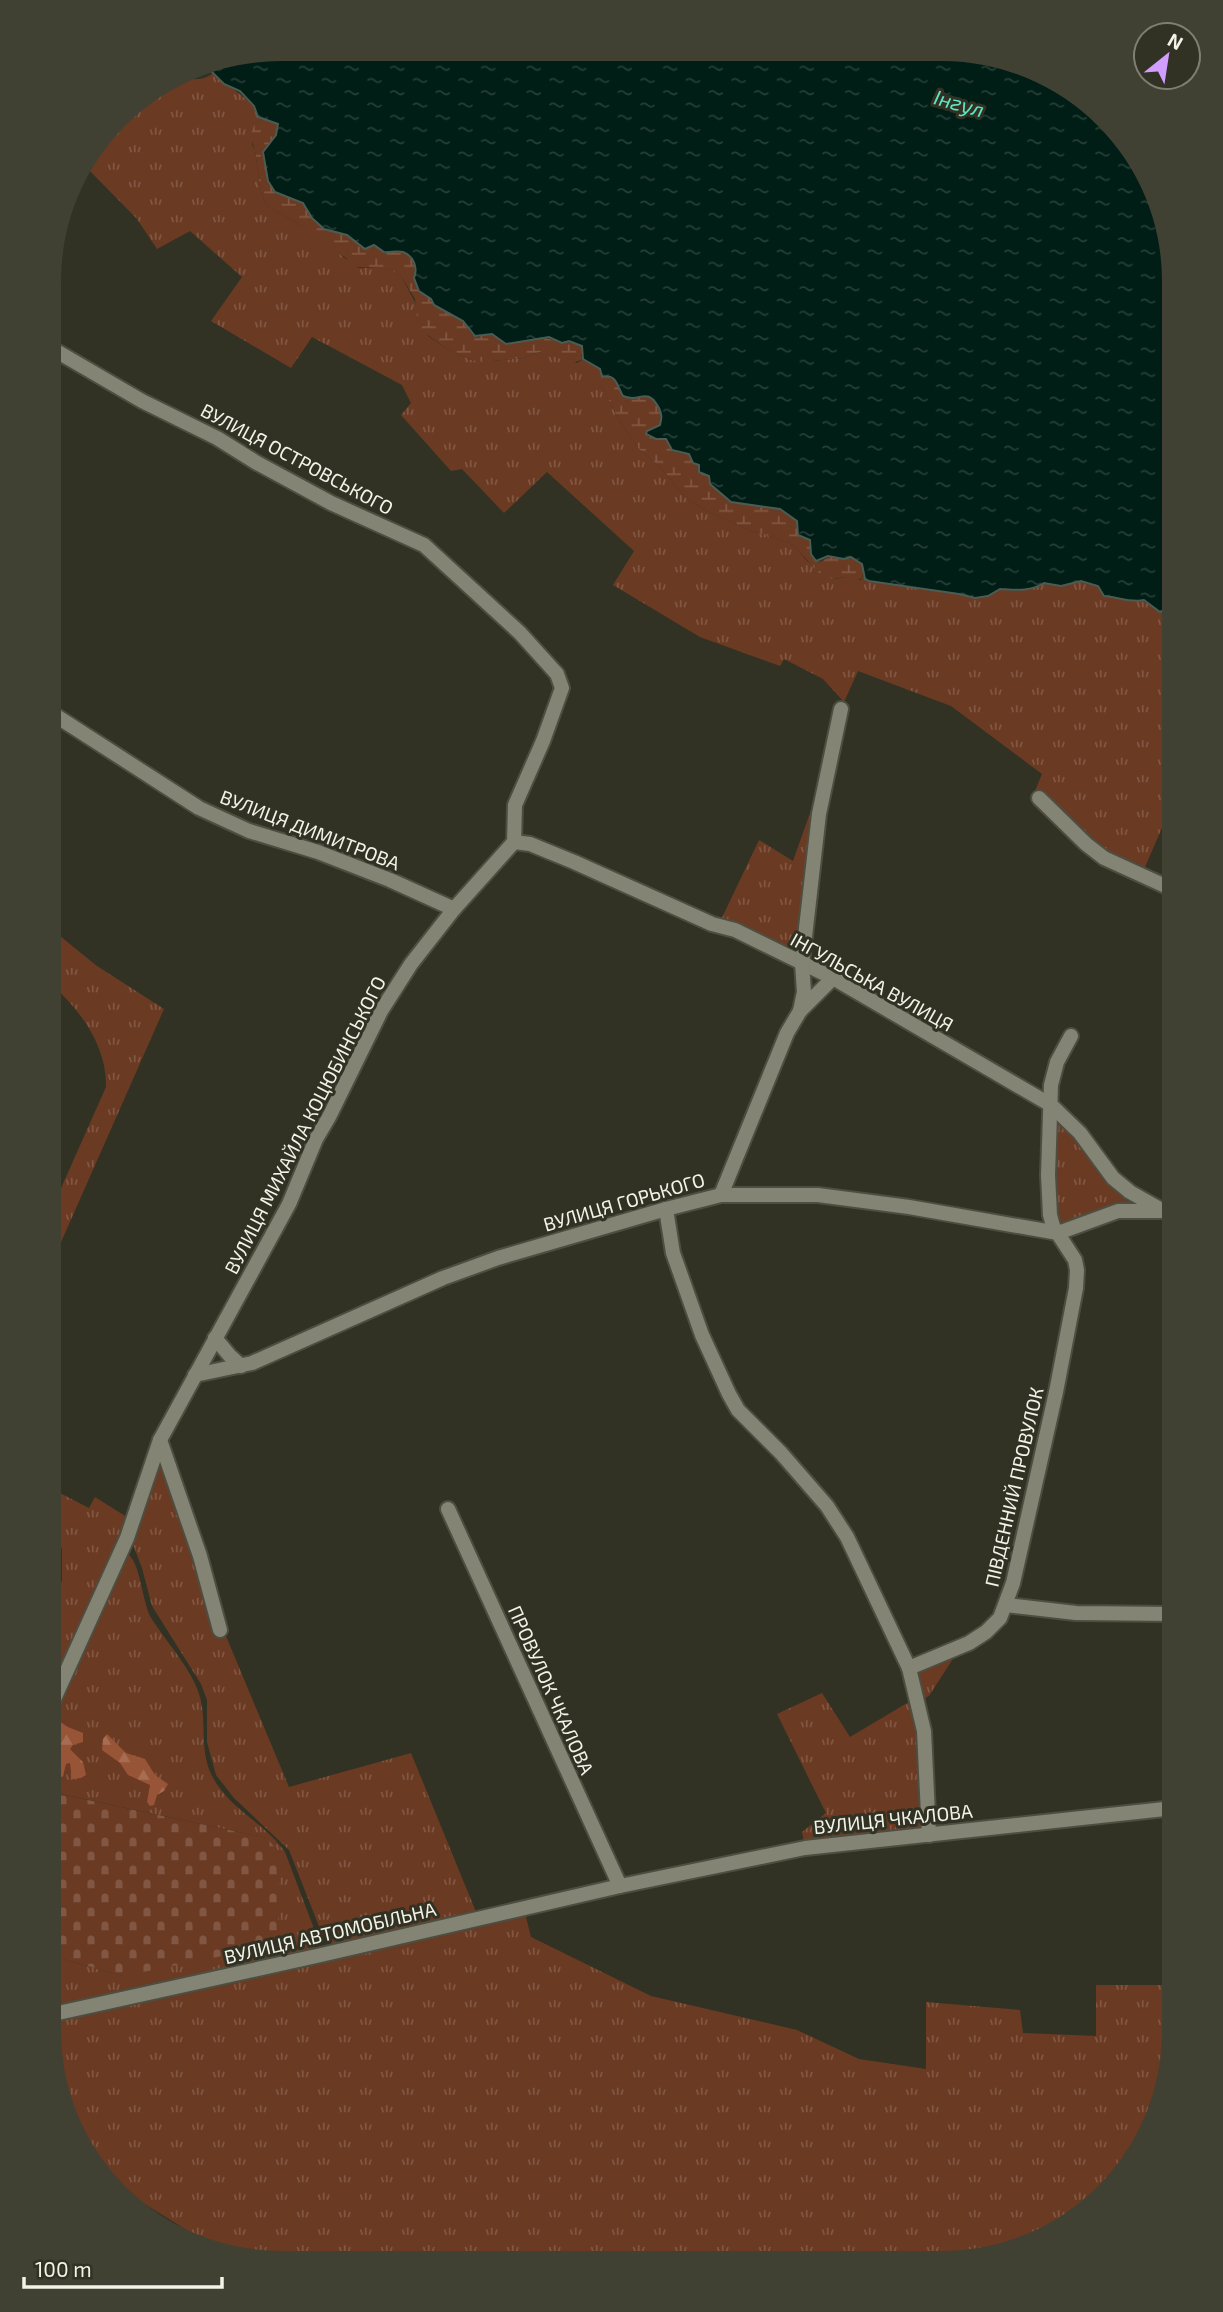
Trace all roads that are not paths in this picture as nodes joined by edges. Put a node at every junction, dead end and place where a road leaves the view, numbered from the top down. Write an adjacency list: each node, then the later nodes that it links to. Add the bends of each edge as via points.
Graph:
1 (61, 354): 5 (street, ВУЛИЦЯ ОСТРОВСЬКОГО, via 331,503 424,545 520,633 557,674 562,688 515,805)
2 (841, 709): 8 (street, via 819,814)
3 (61, 719): 7 (street, ВУЛИЦЯ ДИМИТРОВА, via 199,808)
4 (1039, 798): 6 (street, via 1104,858)
5 (514, 842): 7 (street, ВУЛИЦЯ МИХАЙЛА КОЦЮБИНСЬКОГО); 8 (street, ІНГУЛЬСЬКА ВУЛИЦЯ, via 574,862 712,925 736,930)
6 (1162, 884)
7 (454, 909): 20 (street, ВУЛИЦЯ МИХАЙЛА КОЦЮБИНСЬКОГО, via 381,1011 316,1139 289,1204)
8 (802, 963): 9 (street, ІНГУЛЬСЬКА ВУЛИЦЯ); 10 (street, via 805,979)
9 (833, 978): 10 (street); 12 (street, ІНГУЛЬСЬКА ВУЛИЦЯ)
10 (800, 1011): 13 (street)
11 (1072, 1036): 12 (street, via 1057,1062)
12 (1051, 1105): 15 (street, ІНГУЛЬСЬКА ВУЛИЦЯ, via 1080,1133 1113,1178); 18 (street, via 1050,1215)
13 (721, 1195): 14 (street, ВУЛИЦЯ ГОРЬКОГО); 18 (street, ВУЛИЦЯ ГОРЬКОГО, via 818,1195)
14 (666, 1209): 21 (street, ВУЛИЦЯ ГОРЬКОГО, via 465,1270); 28 (street, via 673,1254 729,1394 738,1410 827,1506 847,1537)
15 (1161, 1210)
16 (1161, 1214): 17 (street, via 1118,1211)
17 (1093, 1219): 18 (street); 19 (street, ПІВДЕННИЙ ПРОВУЛОК, via 1077,1235)
18 (1058, 1233): 19 (street)
19 (1075, 1260): 25 (street, ПІВДЕННИЙ ПРОВУЛОК, via 1076,1288 1056,1392)
20 (215, 1338): 21 (street); 22 (street, ВУЛИЦЯ МИХАЙЛА КОЦЮБИНСЬКОГО)
21 (241, 1366): 22 (street, ВУЛИЦЯ ГОРЬКОГО)
22 (195, 1375): 23 (street, ВУЛИЦЯ МИХАЙЛА КОЦЮБИНСЬКОГО)
23 (160, 1440): 27 (street); 29 (street, ВУЛИЦЯ МИХАЙЛА КОЦЮБИНСЬКОГО, via 129,1533)
24 (448, 1509): 32 (street, ПРОВУЛОК ЧКАЛОВА)
25 (1006, 1605): 26 (street, via 1076,1613); 28 (street, ПІВДЕННИЙ ПРОВУЛОК, via 986,1632)
26 (1161, 1614)
27 (220, 1630)
28 (909, 1668): 31 (street, via 924,1731)
29 (61, 1683)
30 (1161, 1809): 31 (street, ВУЛИЦЯ ЧКАЛОВА)
31 (929, 1835): 32 (street, ВУЛИЦЯ ЧКАЛОВА, via 805,1848)
32 (620, 1886): 33 (street, ВУЛИЦЯ АВТОМОБІЛЬНА)
33 (61, 2012)

